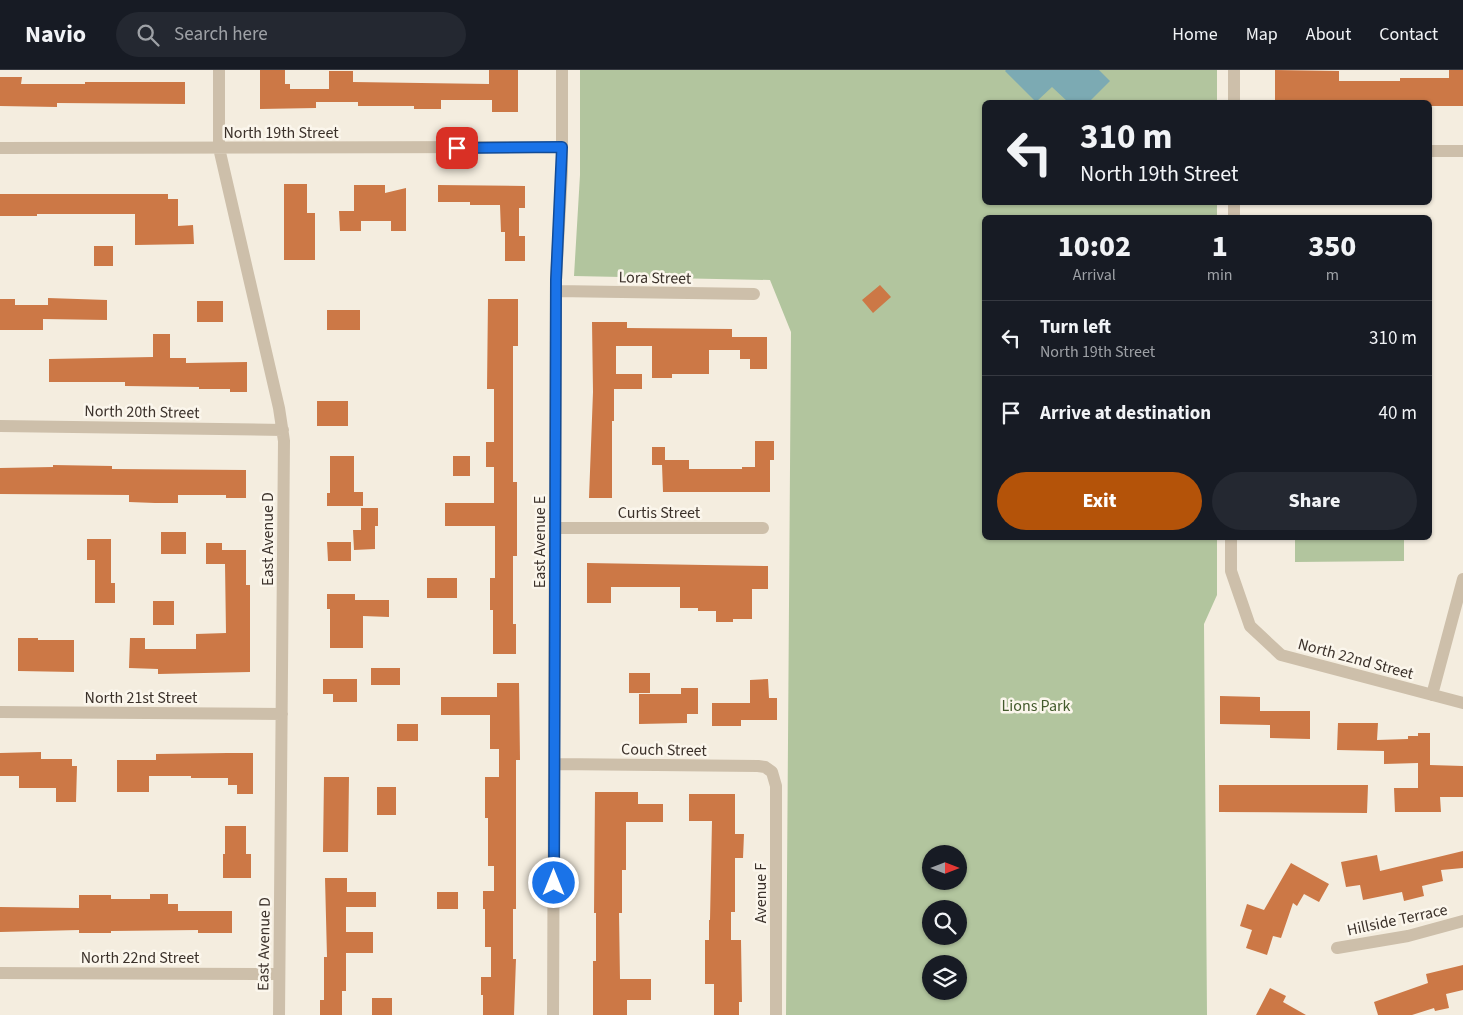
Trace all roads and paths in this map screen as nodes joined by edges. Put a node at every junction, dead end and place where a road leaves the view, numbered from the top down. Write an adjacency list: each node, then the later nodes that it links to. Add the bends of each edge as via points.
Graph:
1 (219, 70): 7 (street, East Avenue D)
2 (562, 70): 5 (street, East Avenue E)
3 (1234, 70): 4 (street)
4 (1234, 100)
5 (562, 147): 7 (street, North 19th Street); 10 (street, East Avenue E)
6 (0, 148): 7 (street, North 19th Street)
7 (219, 148): 13 (street, East Avenue D)
8 (1432, 151): 9 (street)
9 (1463, 152)
10 (556, 291): 11 (street, Lora Street); 14 (street, East Avenue E)
11 (754, 294)
12 (0, 426): 13 (street, North 20th Street)
13 (283, 430): 21 (street, East Avenue D)
14 (555, 528): 15 (street, Curtis Street); 22 (street, East Avenue E)
15 (763, 528)
16 (1231, 540): 18 (street, North 22nd Street, via 1231,571 1250,626 1281,655)
17 (1463, 580): 18 (street)
18 (1432, 695): 19 (street, North 22nd Street)
19 (1463, 703)
20 (0, 712): 21 (street, North 21st Street)
21 (282, 714): 27 (street, East Avenue D)
22 (554, 764): 23 (street, Couch Street, via 758,766); 29 (street, East Avenue E)
23 (772, 772): 30 (street, Avenue F, via 776,786)
24 (1463, 921): 25 (street, Hillside Terrace, via 1408,936)
25 (1337, 948)
26 (0, 973): 27 (street, North 22nd Street)
27 (279, 974): 28 (street, East Avenue D)
28 (279, 1015)
29 (553, 1015)
30 (776, 1015)

